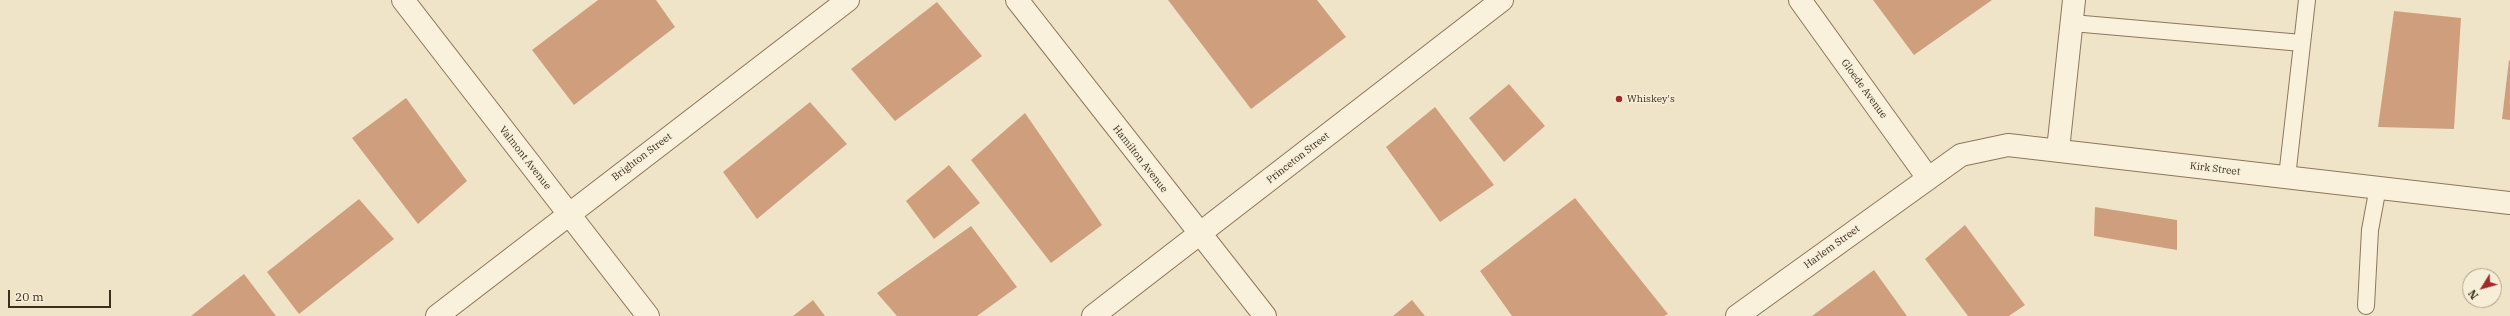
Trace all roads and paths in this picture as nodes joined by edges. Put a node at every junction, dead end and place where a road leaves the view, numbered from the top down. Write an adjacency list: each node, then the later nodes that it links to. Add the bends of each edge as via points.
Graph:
1 (403, 0): 15 (street, Valmont Avenue)
2 (848, 0): 15 (street, Brighton Street)
3 (1017, 0): 16 (street, Hamilton Avenue)
4 (1502, 0): 16 (street, Princeton Street)
5 (1800, 0): 12 (street, Gloede Avenue)
6 (2074, 0): 8 (street)
7 (2307, 0): 9 (lane)
8 (2072, 23): 9 (lane); 10 (street)
9 (2302, 43): 11 (lane)
10 (2058, 150): 11 (street, Kirk Street); 12 (street, Kirk Street, via 2008,145 1961,155)
11 (2287, 177): 13 (street, Kirk Street)
12 (1928, 178): 22 (street, Harlem Street)
13 (2378, 187): 14 (street, Kirk Street); 17 (lane, via 2370,230)
14 (2510, 203)
15 (568, 214): 18 (street, Brighton Street); 19 (street, Valmont Avenue)
16 (1199, 234): 20 (street, Princeton Street); 21 (street, Hamilton Avenue)
17 (2366, 306)
18 (437, 316)
19 (648, 316)
20 (1093, 316)
21 (1265, 316)
22 (1737, 316)

